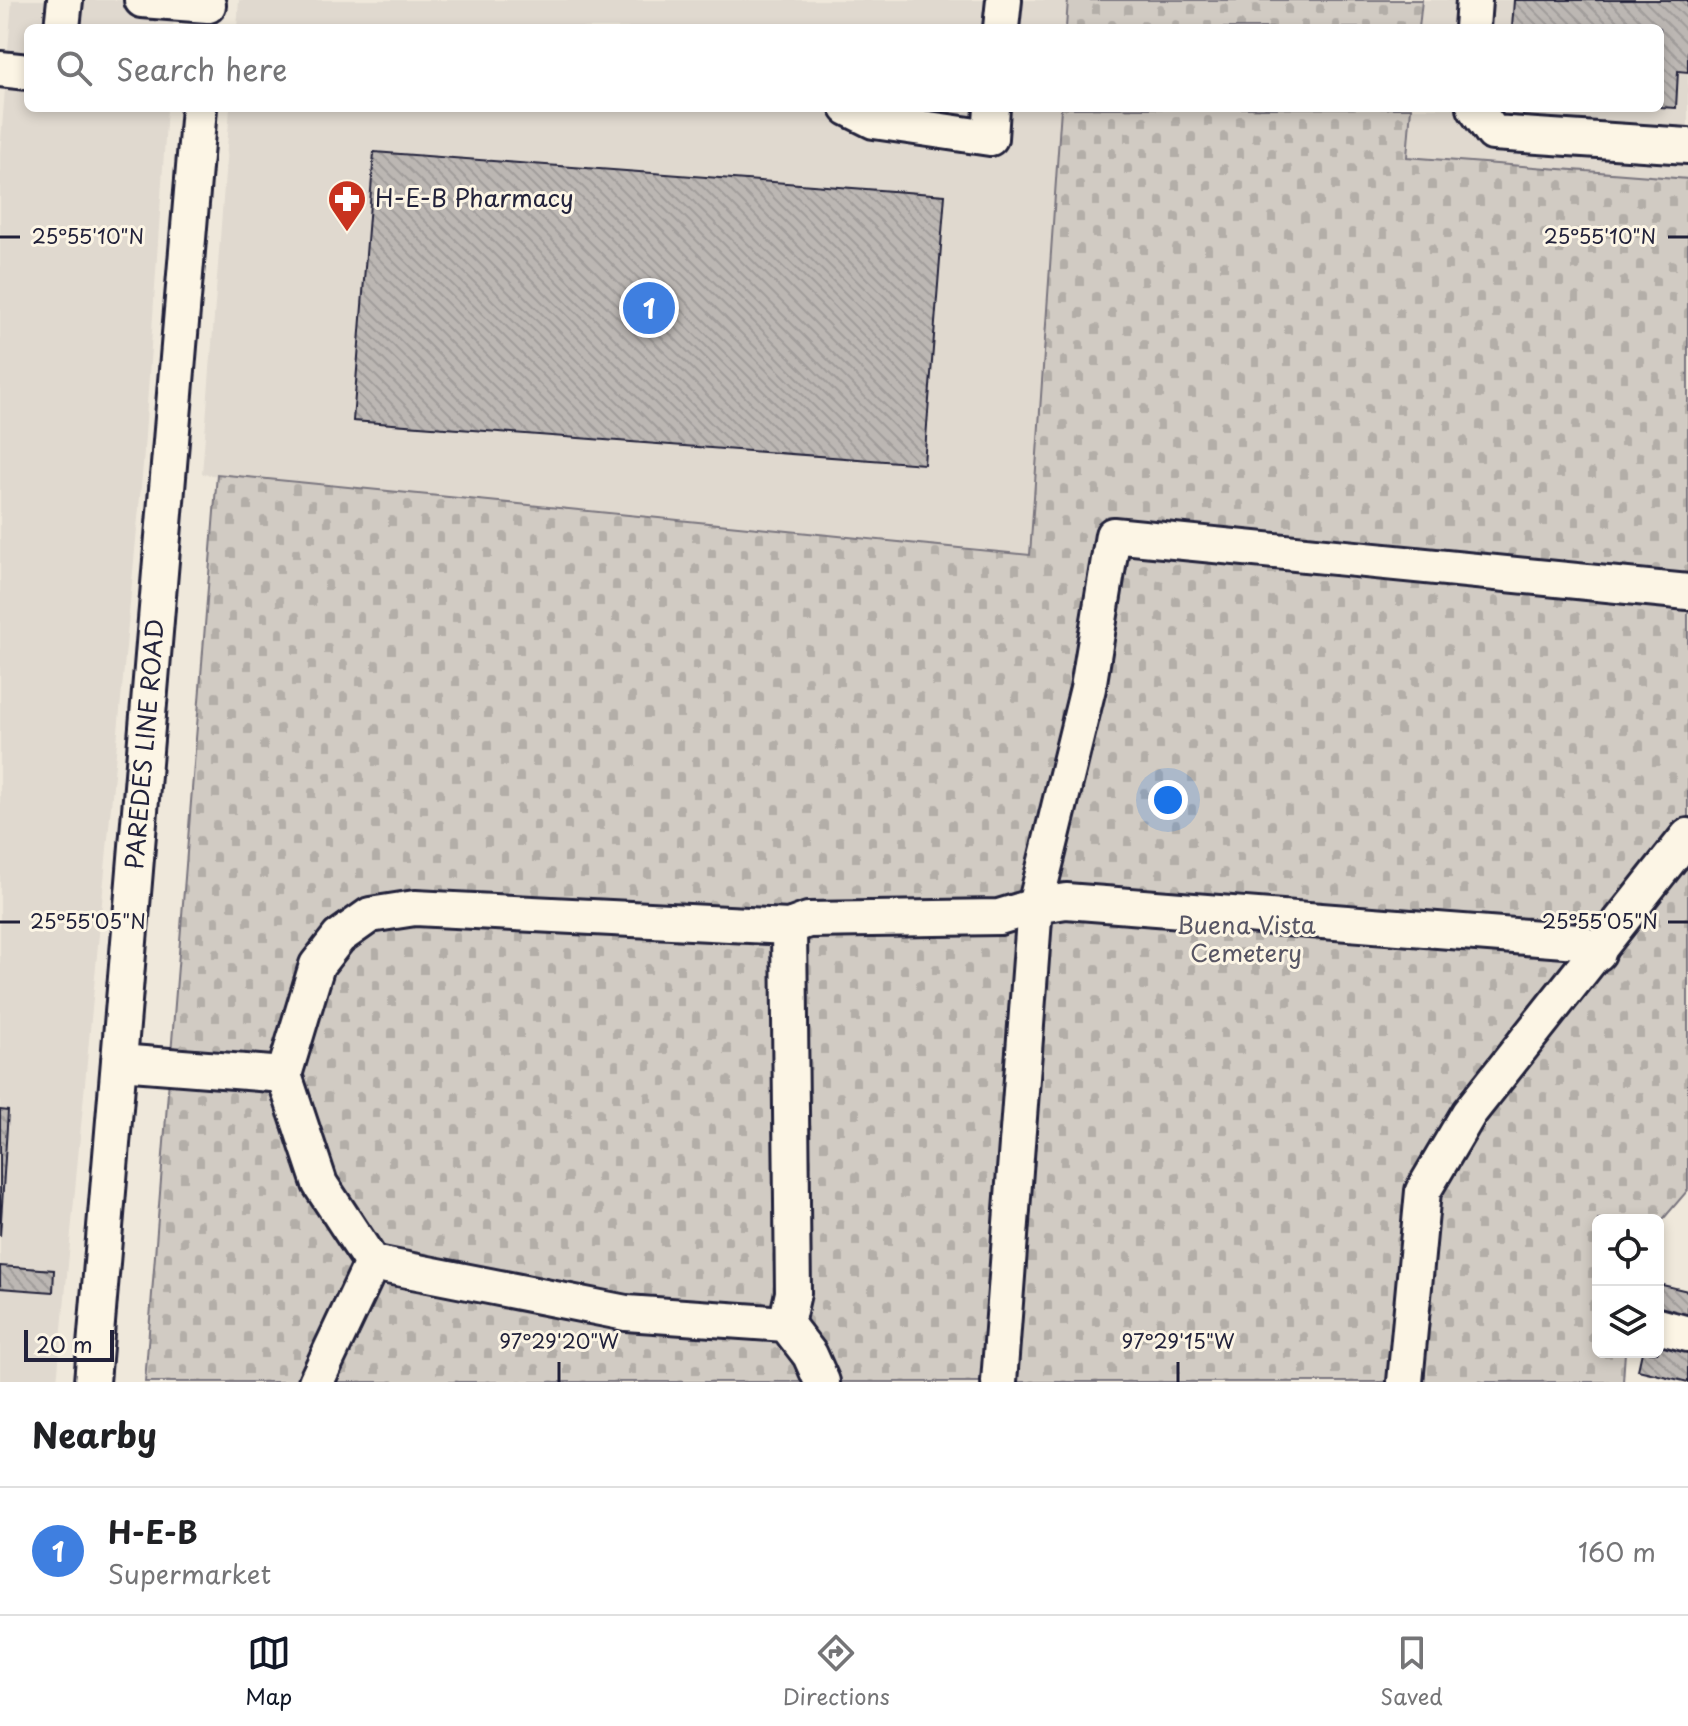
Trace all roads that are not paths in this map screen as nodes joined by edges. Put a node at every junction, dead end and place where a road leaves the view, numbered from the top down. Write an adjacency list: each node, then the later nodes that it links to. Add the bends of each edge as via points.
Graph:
1 (65, 0): 6 (street)
2 (142, 0): 5 (street)
3 (1004, 0): 7 (street)
4 (1474, 0): 8 (street)
5 (207, 11)
6 (62, 24)
7 (1001, 24)
8 (1472, 24)
9 (0, 69): 10 (street)
10 (24, 72)
11 (199, 112): 21 (street, PAREDES LINE ROAD)
12 (856, 112): 13 (street, via 874,121 990,138)
13 (992, 112)
14 (1478, 112): 15 (street, via 1493,133)
15 (1688, 146)
16 (1688, 592): 18 (street, via 1113,535 1088,688)
17 (1688, 836): 20 (street)
18 (1035, 906): 19 (street, via 999,917 808,920); 20 (street, via 1066,901 1578,941); 30 (street)
19 (789, 927): 22 (street, via 415,908 370,915 339,937 317,965); 24 (street, via 793,1293)
20 (1598, 953): 31 (street, via 1469,1113 1423,1191)
21 (119, 1062): 22 (street); 27 (street, PAREDES LINE ROAD)
22 (284, 1075): 23 (street, via 320,1184)
23 (372, 1263): 24 (street, via 626,1313); 28 (street)
24 (786, 1324): 29 (street, via 810,1355)
25 (1664, 1328): 26 (street)
26 (1688, 1334)
27 (92, 1382)
28 (316, 1382)
29 (822, 1382)
30 (999, 1382)
31 (1405, 1382)

